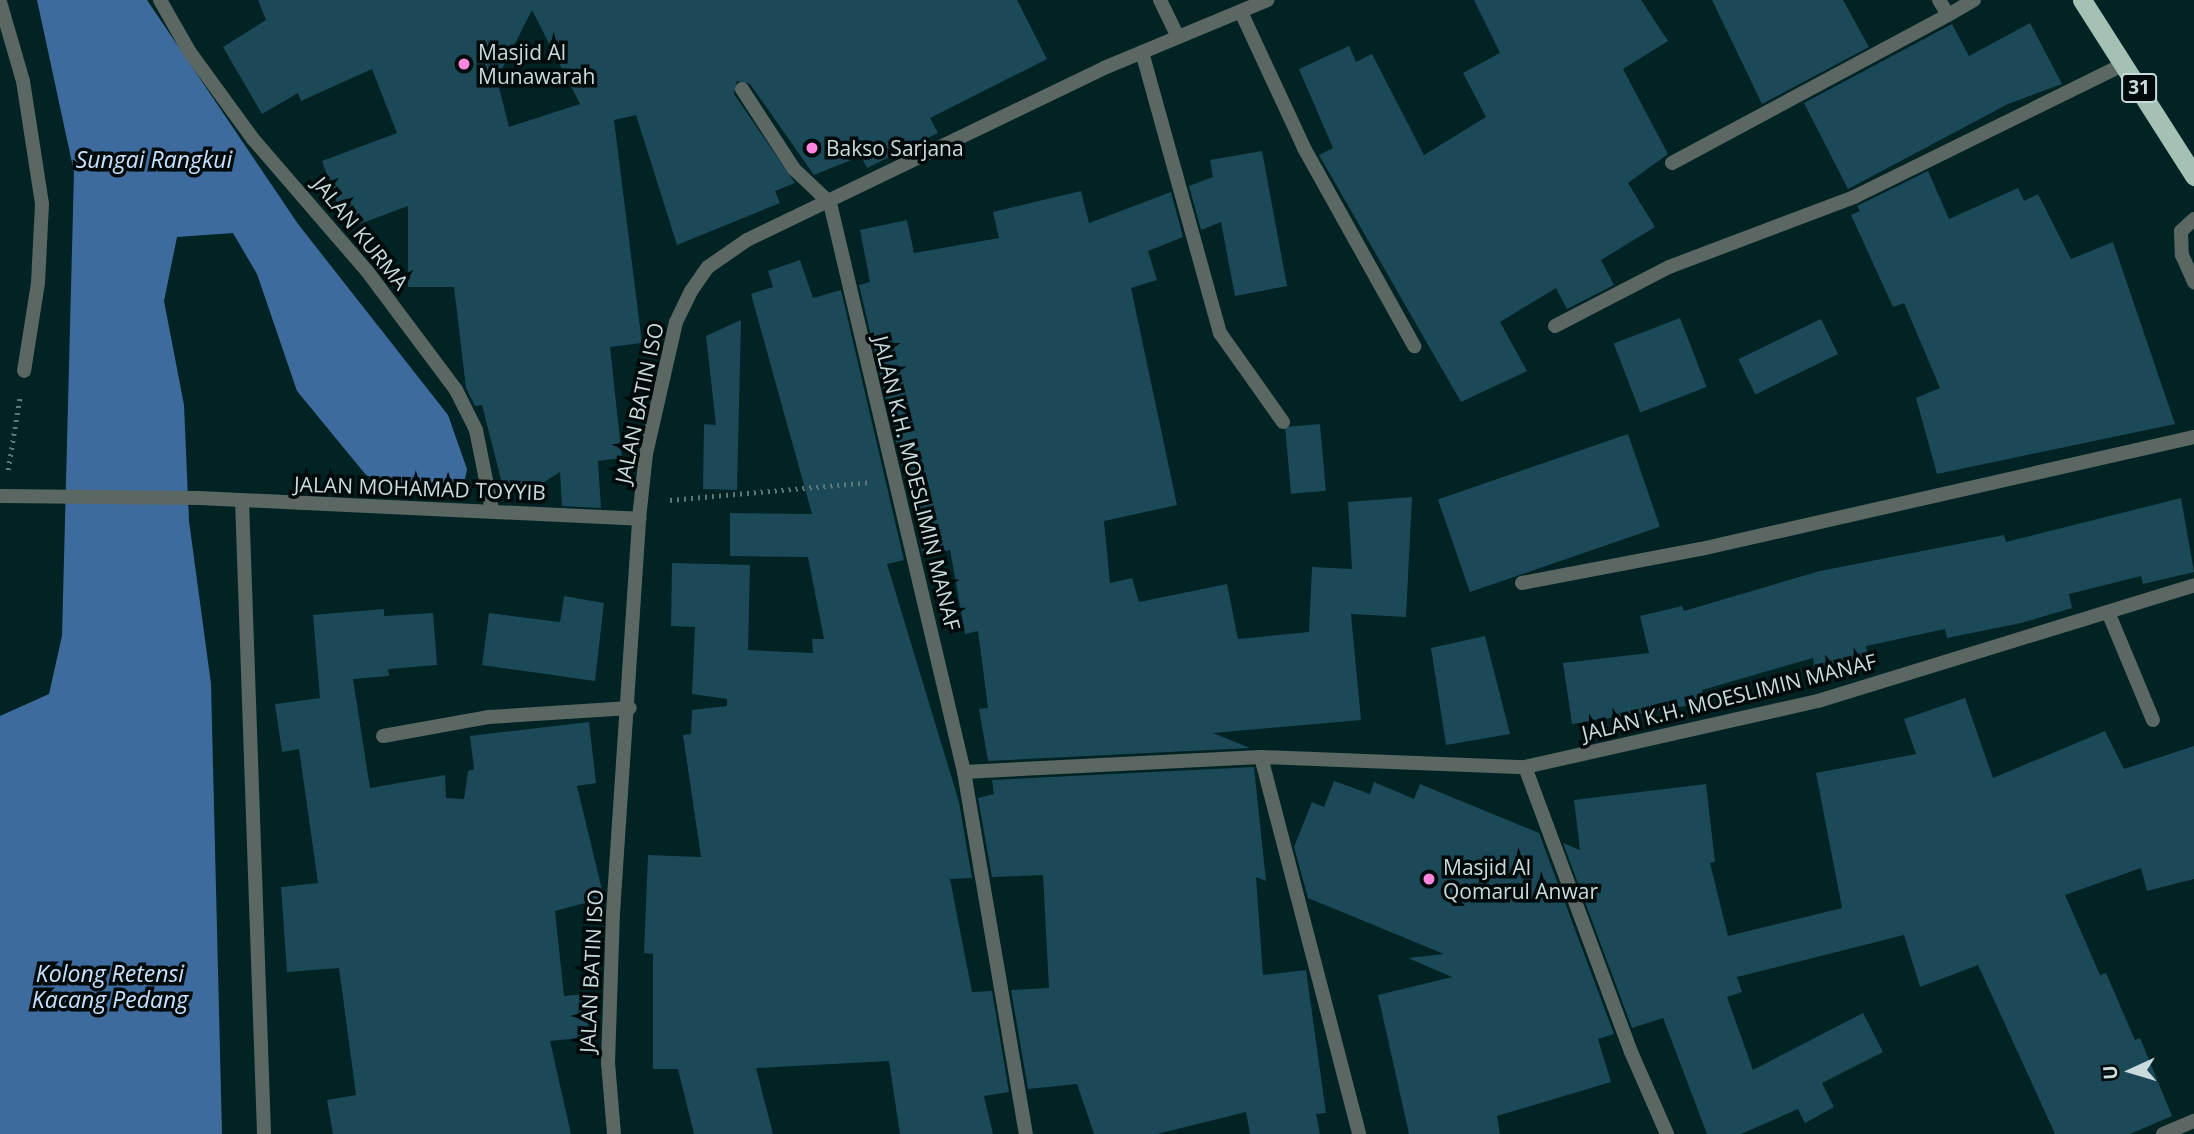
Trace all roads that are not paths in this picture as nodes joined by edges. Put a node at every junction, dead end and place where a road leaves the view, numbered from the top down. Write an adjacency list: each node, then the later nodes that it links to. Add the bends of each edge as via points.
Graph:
1 (160, 0): 26 (street, JALAN KURMA, via 189,51 253,139 367,271 456,390 476,430)
2 (1160, 0): 10 (street)
3 (1267, 0): 8 (street, JALAN BATIN ISO)
4 (1939, 0): 9 (street)
5 (1974, 0): 9 (street)
6 (2082, 0): 12 (highway, 31)
7 (0, 2): 21 (street, via 23,81 42,204 38,283)
8 (1241, 12): 10 (street, JALAN BATIN ISO); 20 (street, via 1304,148)
9 (1948, 15): 14 (street)
10 (1178, 37): 11 (street, JALAN BATIN ISO)
11 (1142, 52): 16 (street, JALAN BATIN ISO); 22 (street, via 1220,333)
12 (2124, 64): 15 (highway, 31); 19 (street, via 1854,197 1670,267)
13 (742, 89): 16 (street, via 794,169)
14 (1672, 163)
15 (2194, 176)
16 (830, 203): 27 (street, JALAN BATIN ISO, via 747,240 708,267 691,291 676,322); 36 (street, JALAN K.H. MOESLIMIN MANAF)
17 (2194, 219): 18 (street, via 2181,232 2182,255)
18 (2194, 282)
19 (1555, 326)
20 (1414, 346)
21 (24, 371)
22 (1283, 422)
23 (2194, 437): 28 (street, via 1701,549)
24 (7, 497): 25 (street, JALAN MOHAMAD TOYYIB)
25 (242, 500): 26 (street, JALAN MOHAMAD TOYYIB); 38 (street)
26 (492, 510): 27 (street, JALAN MOHAMAD TOYYIB)
27 (639, 519): 31 (street, JALAN BATIN ISO)
28 (1522, 583)
29 (2194, 585): 30 (street, JALAN K.H. MOESLIMIN MANAF)
30 (2108, 612): 32 (street); 35 (street, JALAN K.H. MOESLIMIN MANAF, via 1818,701)
31 (631, 708): 33 (street, via 489,717); 39 (street, JALAN BATIN ISO, via 611,981 608,1063)
32 (2154, 720)
33 (383, 736)
34 (1261, 757): 35 (street, JALAN K.H. MOESLIMIN MANAF); 36 (street, JALAN K.H. MOESLIMIN MANAF); 41 (street)
35 (1525, 767): 42 (street, via 1631,1052)
36 (964, 772): 40 (street, JALAN K.H. MOESLIMIN MANAF)
37 (2194, 1121): 43 (street)
38 (264, 1134)
39 (614, 1134)
40 (1026, 1134)
41 (1359, 1134)
42 (1667, 1134)
43 (2163, 1134)

